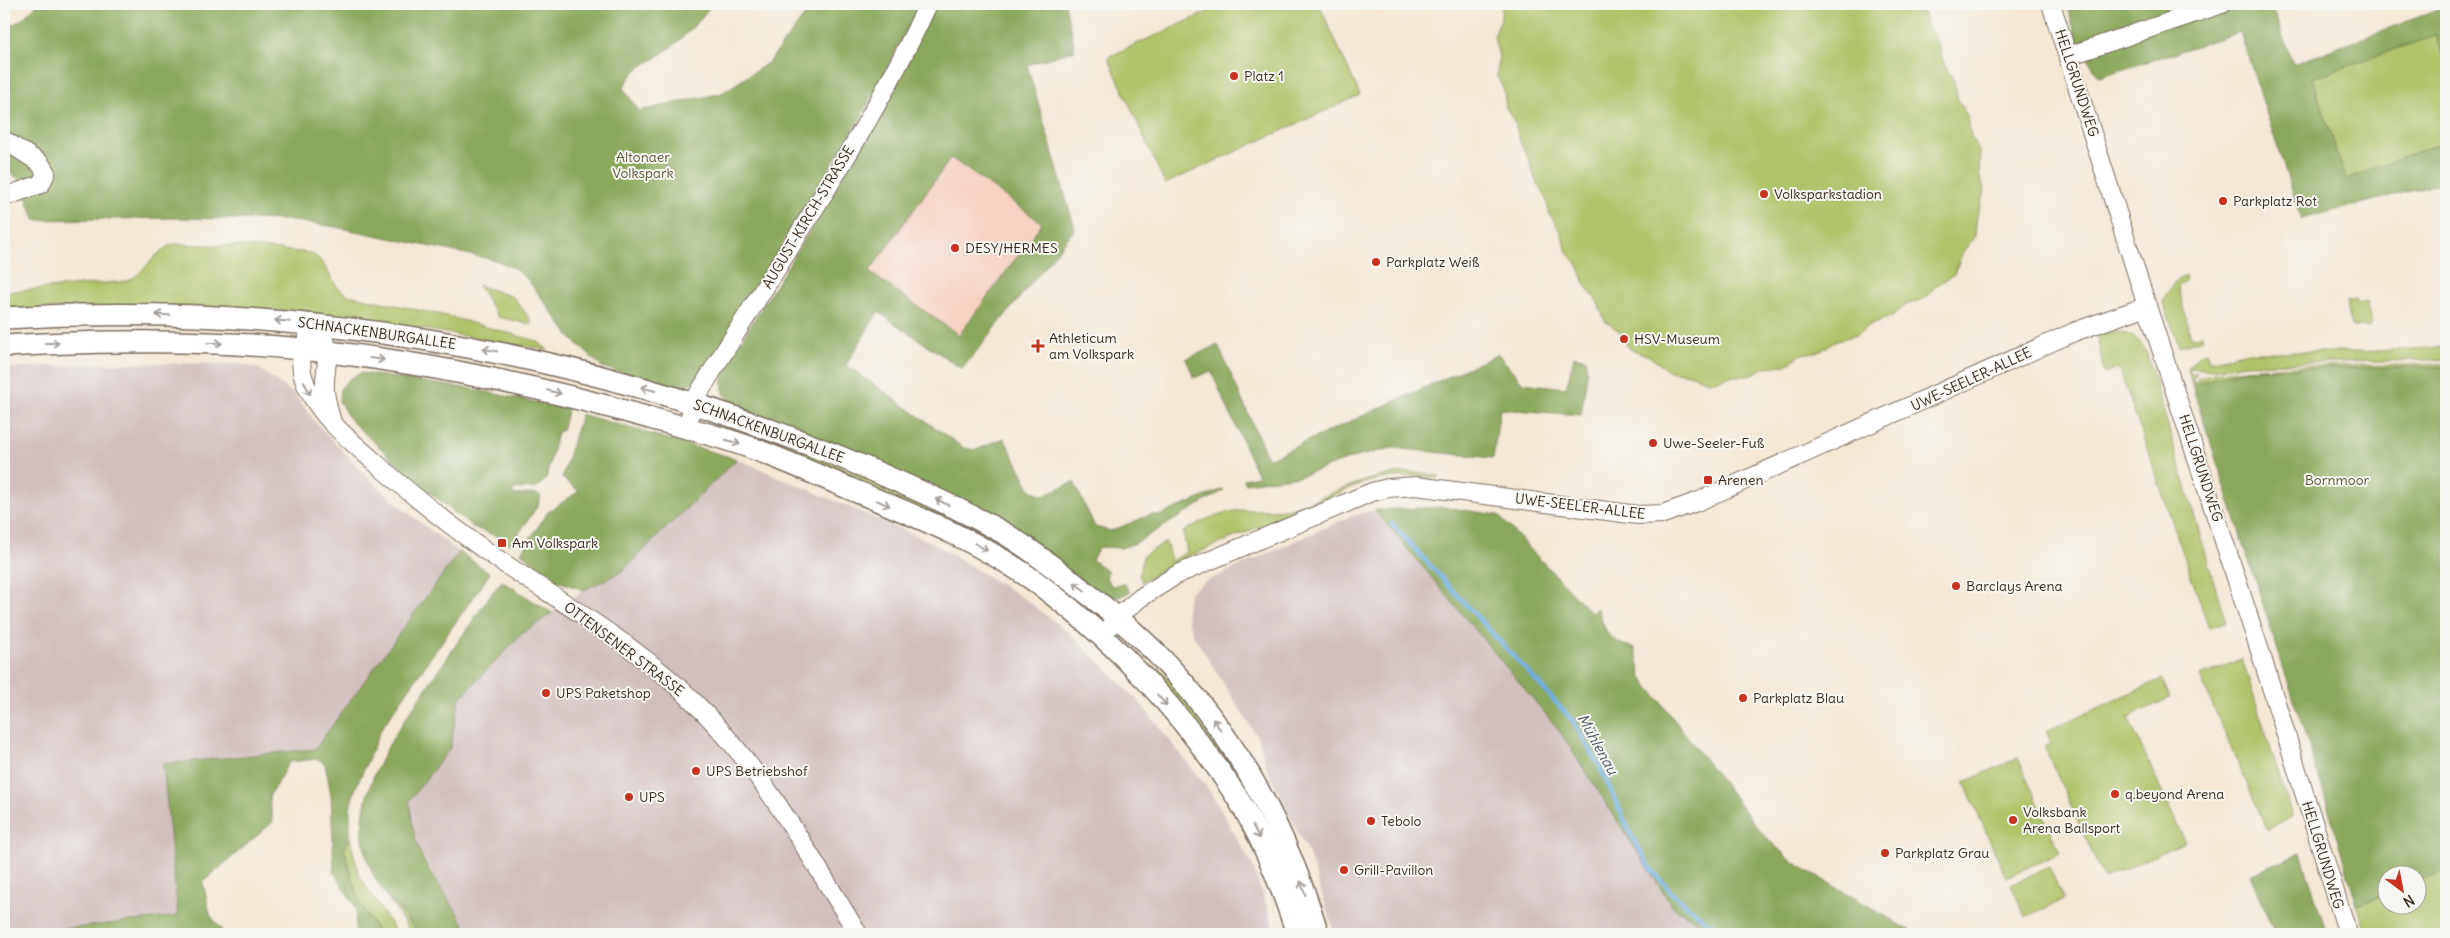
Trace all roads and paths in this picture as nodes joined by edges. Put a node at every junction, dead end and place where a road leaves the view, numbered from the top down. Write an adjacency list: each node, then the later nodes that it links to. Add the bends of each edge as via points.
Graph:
1 (928, 4): 13 (street, AUGUST-KIRCH-STRASSE, via 871,114)
2 (2052, 4): 4 (street, HELLGRUNDWEG)
3 (2222, 4): 4 (street)
4 (2068, 56): 7 (street, HELLGRUNDWEG)
5 (4, 140): 6 (street, via 40,163 46,173 41,184)
6 (4, 197)
7 (2147, 306): 16 (street, UWE-SEELER-ALLEE, via 2081,329 1662,514 1638,515 1433,488 1388,488 1357,497 1178,574 1140,598); 21 (street, HELLGRUNDWEG)
8 (4, 318): 9 (main road, SCHNACKENBURGALLEE, one-way to 8, via 161,314)
9 (317, 324): 11 (street); 12 (street, OTTENSENER STRASSE); 13 (main road, SCHNACKENBURGALLEE, one-way to 9, via 552,363 473,347)
10 (4, 346): 11 (main road, SCHNACKENBURGALLEE, one-way to 11, via 137,341)
11 (302, 349): 12 (main road, SCHNACKENBURGALLEE); 14 (street, OTTENSENER STRASSE, one-way to 14, via 305,384)
12 (329, 352): 14 (street, OTTENSENER STRASSE, via 325,393); 15 (main road, SCHNACKENBURGALLEE, one-way to 15, via 523,384)
13 (694, 403): 15 (street, AUGUST-KIRCH-STRASSE); 16 (main road, SCHNACKENBURGALLEE, one-way to 13, via 1028,549 976,519 866,468 741,418)
14 (331, 419): 18 (street, OTTENSENER STRASSE, via 351,441 443,521 628,648 700,708 772,794)
15 (686, 428): 17 (main road, SCHNACKENBURGALLEE, one-way to 17, via 747,446 964,538 1045,588)
16 (1118, 617): 17 (street, UWE-SEELER-ALLEE); 20 (main road, SCHNACKENBURGALLEE, one-way to 16, via 1294,864 1271,810 1252,776 1203,706 1161,658)
17 (1101, 637): 19 (main road, SCHNACKENBURGALLEE, one-way to 19, via 1167,704 1232,788 1271,861)
18 (858, 934)
19 (1297, 934)
20 (1318, 934)
21 (2348, 934)

